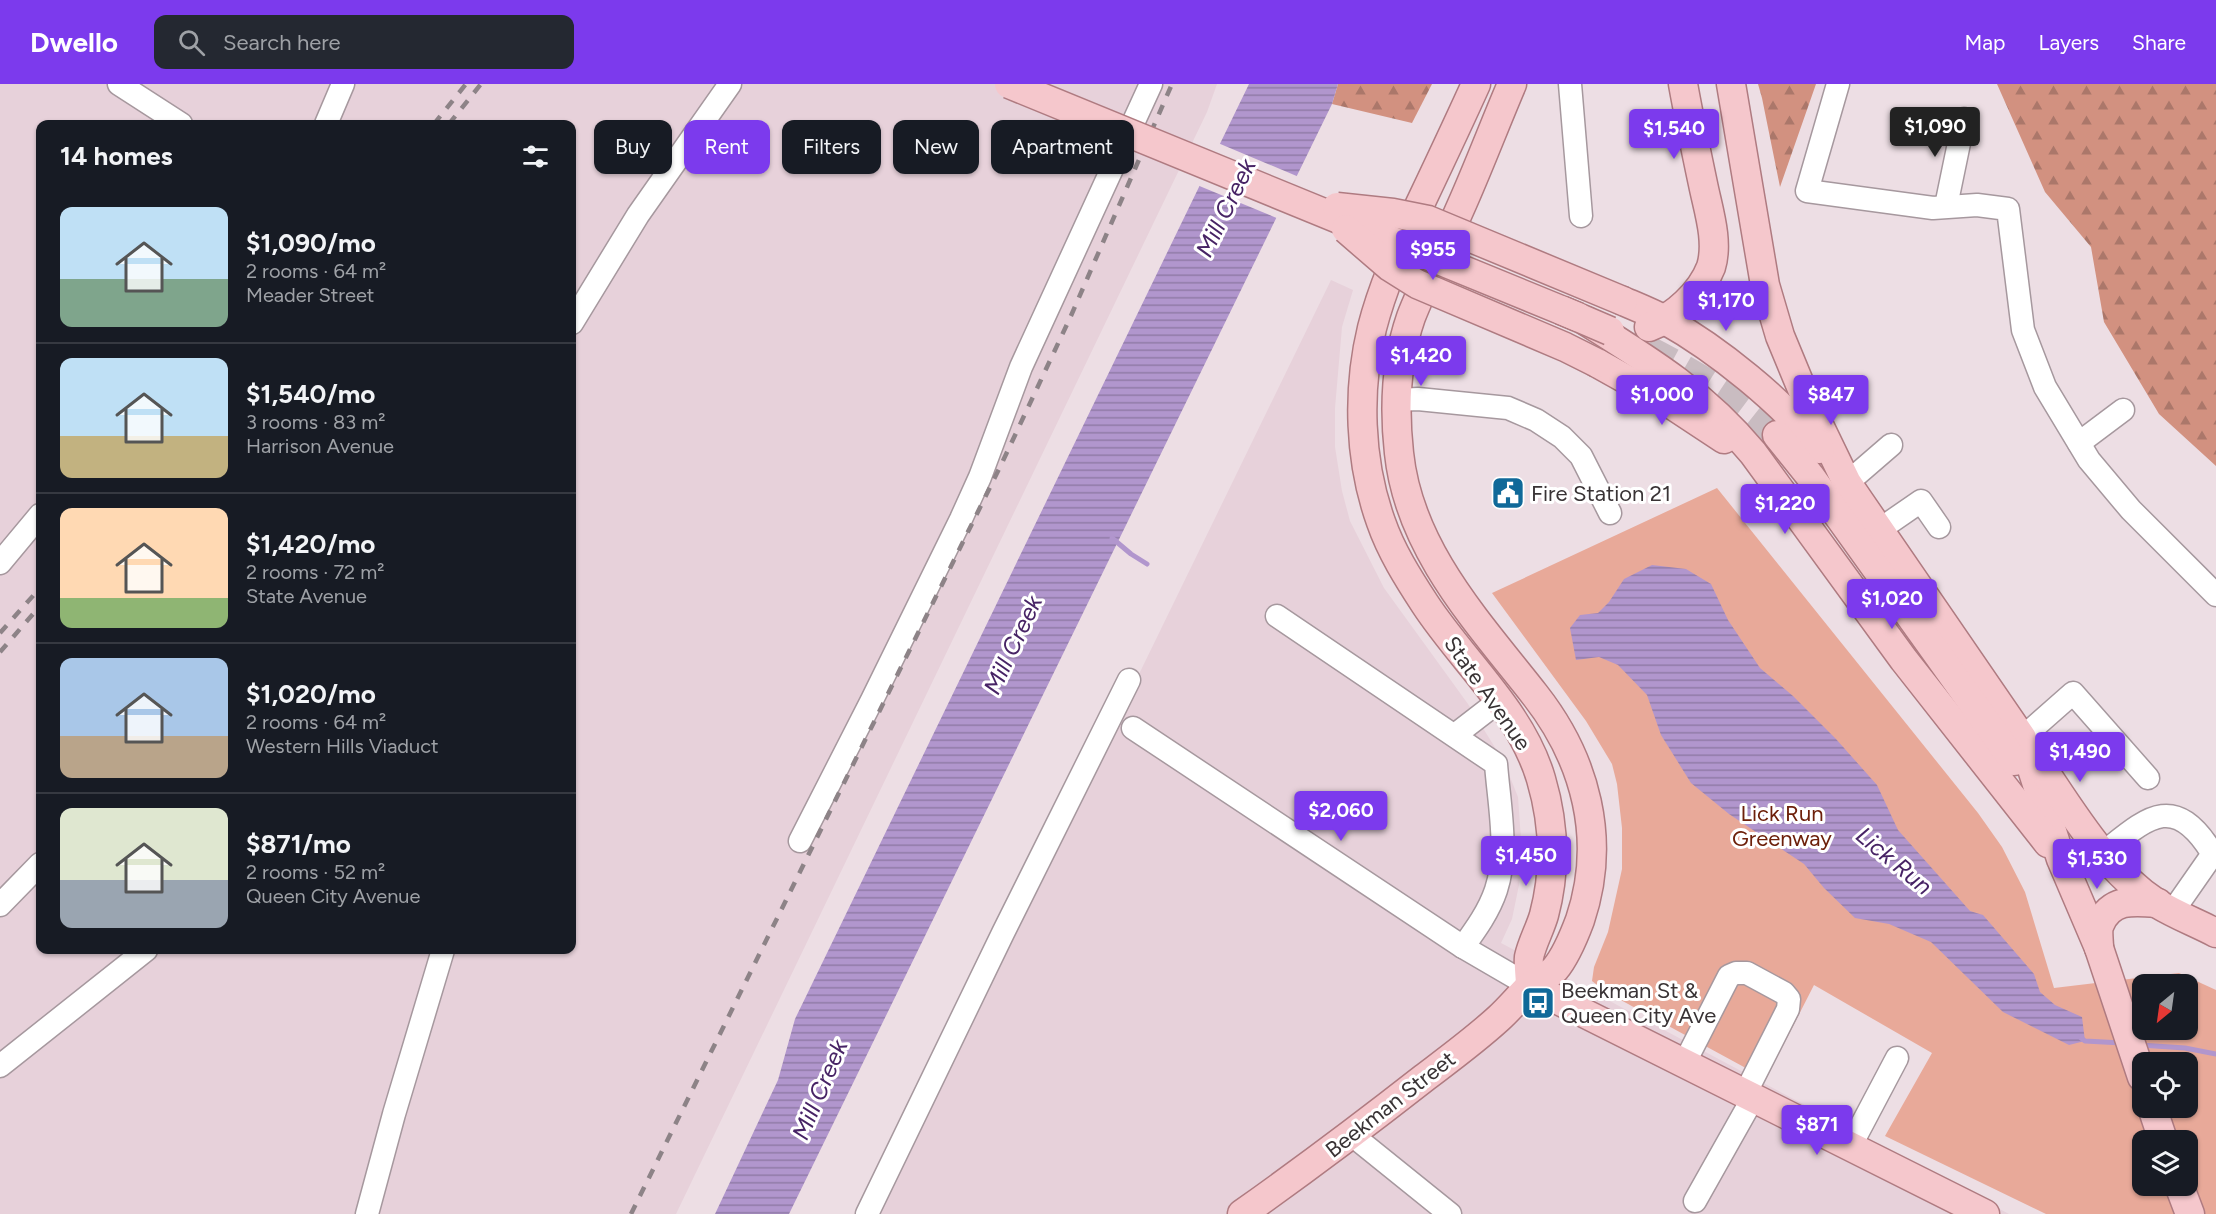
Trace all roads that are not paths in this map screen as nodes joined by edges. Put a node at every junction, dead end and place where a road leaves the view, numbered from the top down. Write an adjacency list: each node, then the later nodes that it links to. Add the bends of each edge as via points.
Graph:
1 (119, 84): 14 (street)
2 (343, 84): 15 (street)
3 (730, 84): 19 (street, via 638,215)
4 (1009, 84): 20 (main road, bridge)
5 (1016, 84): 16 (main road, bridge)
6 (1151, 84): 45 (street, via 1021,367 962,519)
7 (1476, 84): 39 (main road, State Avenue, via 1383,292 1370,338 1362,405 1372,493 1393,549 1426,606)
8 (1512, 84): 24 (main road, State Avenue, via 1411,319 1403,344)
9 (1570, 84): 18 (street)
10 (1683, 84): 21 (main road, via 1712,233 1711,266 1691,297)
11 (1731, 84): 30 (main road, via 1765,285 1803,394)
12 (1838, 84): 17 (street, via 1807,192 1933,208)
13 (1965, 119): 17 (street)
14 (175, 120)
15 (328, 120)
16 (1305, 199): 21 (main road, bridge, via 1428,220); 22 (main road, bridge); 29 (main road, bridge, via 1417,284 1565,346 1674,406)
17 (1946, 206): 27 (street, via 2008,208 2023,330 2045,387)
18 (1581, 216)
19 (576, 316)
20 (1578, 317): 22 (main road, bridge); 29 (main road, bridge, via 1648,358 1701,399 1731,426)
21 (1665, 321): 22 (main road); 23 (main road, via 1714,352)
22 (1622, 332): 23 (main road, via 1672,346)
23 (1766, 394): 30 (main road, via 1812,439)
24 (1397, 400): 31 (street, via 1508,408 1536,420 1562,436 1581,456); 56 (main road, State Avenue, via 1402,476 1422,538 1462,601 1543,705 1568,750 1588,803 1593,853 1586,903 1554,970)
25 (2123, 410): 27 (street)
26 (1777, 435): 44 (main road)
27 (2079, 443): 36 (street, via 2131,510)
28 (1891, 445): 30 (street)
29 (1750, 455): 47 (main road, via 1782,491 1904,660)
30 (1847, 483): 34 (main road)
31 (1610, 513)
32 (36, 520): 35 (street)
33 (1939, 527): 34 (street, via 1921,501)
34 (1879, 530): 42 (main road)
35 (0, 563)
36 (2216, 596)
37 (1277, 616): 41 (street)
38 (1129, 680): 68 (street)
39 (1499, 701): 41 (street); 56 (main road, State Avenue, via 1534,758 1550,823 1549,887 1529,957)
40 (1133, 728): 52 (street)
41 (1455, 735): 52 (street, via 1496,764 1502,839 1496,889 1487,911)
42 (2022, 738): 43 (street, via 2073,693); 44 (main road); 46 (main road)
43 (2148, 778)
44 (2042, 799): 47 (main road)
45 (800, 841)
46 (2103, 854): 50 (main road, via 2124,877); 50 (street, via 2157,816 2174,816 2188,823 2201,835 2211,851 2210,858)
47 (2061, 859): 53 (main road)
48 (36, 868): 49 (street)
49 (0, 905)
50 (2165, 907): 51 (main road); 53 (main road, via 2130,901 2111,908 2099,925)
51 (2216, 933)
52 (1463, 947): 56 (street)
53 (2099, 948): 57 (main road)
54 (141, 954): 60 (street)
55 (441, 954): 67 (street)
56 (1530, 986): 59 (main road); 62 (main road, Beekman Street, via 1488,1028)
57 (2133, 1052)
58 (1897, 1058): 63 (street)
59 (1684, 1064): 61 (main road); 61 (street, via 1729,976 1747,973 1789,999)
60 (0, 1066)
61 (1749, 1096): 63 (main road); 66 (street)
62 (1352, 1135): 69 (main road, Beekman Street); 70 (street)
63 (1850, 1147): 71 (main road)
64 (2170, 1196): 72 (main road)
65 (2183, 1196): 73 (main road)
66 (1695, 1201)
67 (367, 1214)
68 (867, 1214)
69 (1242, 1214)
70 (1450, 1214)
71 (1985, 1214)
72 (2166, 1214)
73 (2190, 1214)

